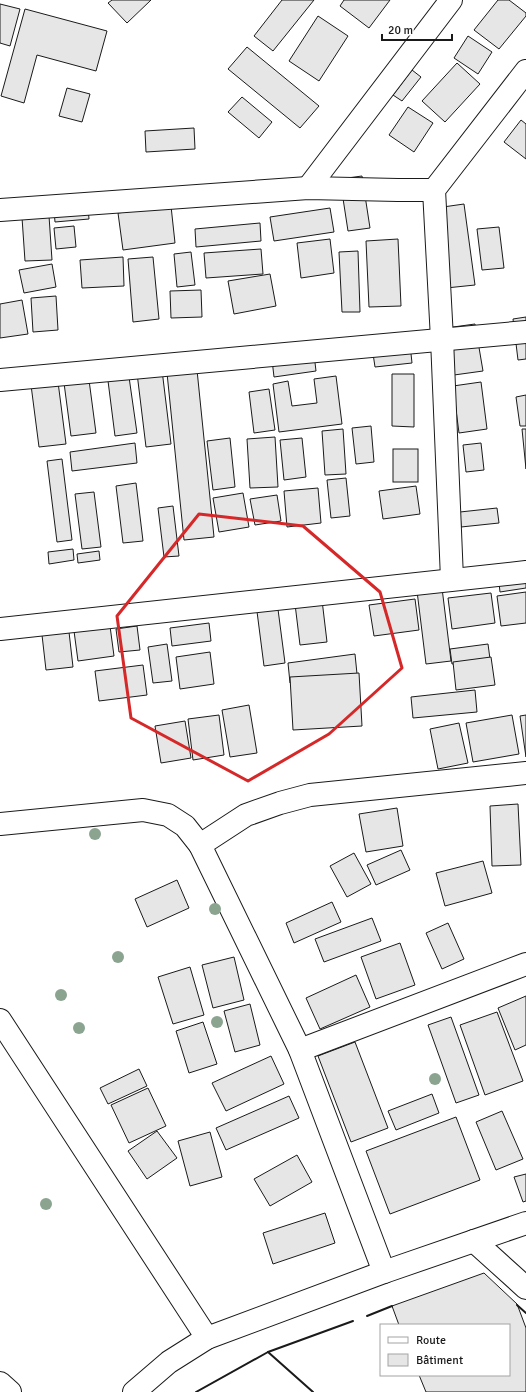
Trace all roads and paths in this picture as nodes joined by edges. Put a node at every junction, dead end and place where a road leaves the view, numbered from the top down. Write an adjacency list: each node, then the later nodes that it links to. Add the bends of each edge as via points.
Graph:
1 (450, 0): 3 (street)
2 (526, 71): 4 (street)
3 (308, 188): 4 (street); 5 (street)
4 (434, 190): 7 (street)
5 (0, 210)
6 (526, 332): 7 (street)
7 (442, 339): 8 (street); 10 (street)
8 (0, 380)
9 (526, 572): 10 (street)
10 (452, 579): 11 (street)
11 (0, 629)
12 (526, 773): 14 (street, via 310,795 280,802 246,815)
13 (0, 824): 14 (street, via 143,810 168,816 179,822)
14 (200, 845): 17 (street)
15 (526, 964): 17 (street)
16 (0, 1020): 22 (street)
17 (300, 1050): 20 (street)
18 (526, 1223): 19 (street)
19 (474, 1241): 20 (street); 21 (street)
20 (384, 1272): 22 (street)
21 (526, 1288)
22 (207, 1338): 25 (street, via 170,1362)
23 (0, 1383): 24 (street)
24 (10, 1392)
25 (134, 1392)

